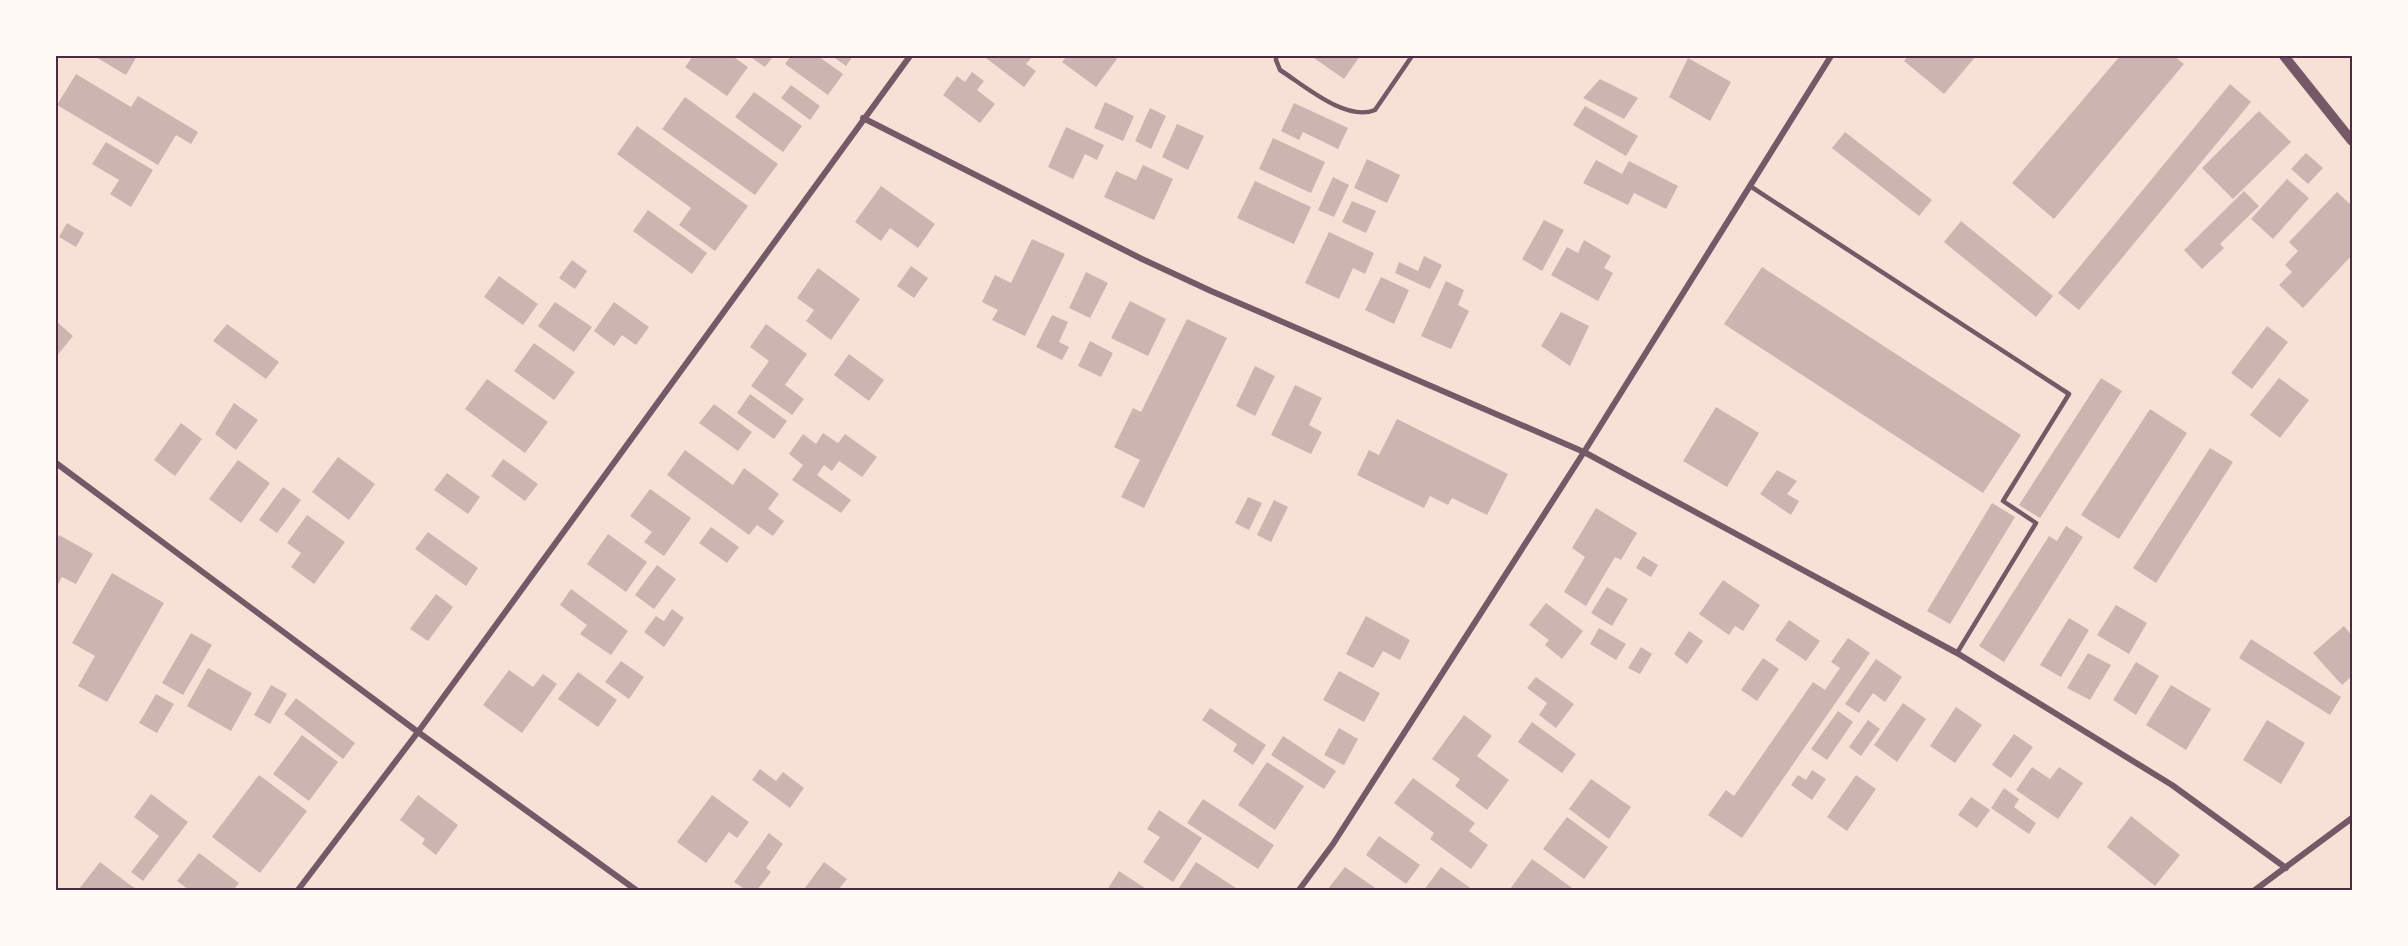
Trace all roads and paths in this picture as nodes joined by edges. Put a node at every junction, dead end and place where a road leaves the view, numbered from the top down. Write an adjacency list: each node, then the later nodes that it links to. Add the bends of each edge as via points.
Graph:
1 (910, 56): 6 (street)
2 (1276, 56): 3 (lane, via 1280,70 1344,110 1364,114 1374,110)
3 (1412, 56)
4 (1831, 56): 8 (street)
5 (2284, 56): 7 (street)
6 (863, 118): 9 (street, via 1191,282); 12 (street)
7 (2352, 141)
8 (1750, 186): 9 (street); 11 (lane, via 2069,394 2003,501 2036,523)
9 (1584, 452): 11 (street); 17 (street, via 1334,843)
10 (56, 463): 12 (street)
11 (1957, 653): 14 (street, via 2172,785)
12 (418, 732): 15 (street); 16 (street)
13 (2352, 818): 14 (street)
14 (2286, 868): 18 (street)
15 (298, 891)
16 (636, 891)
17 (1299, 891)
18 (2255, 891)

